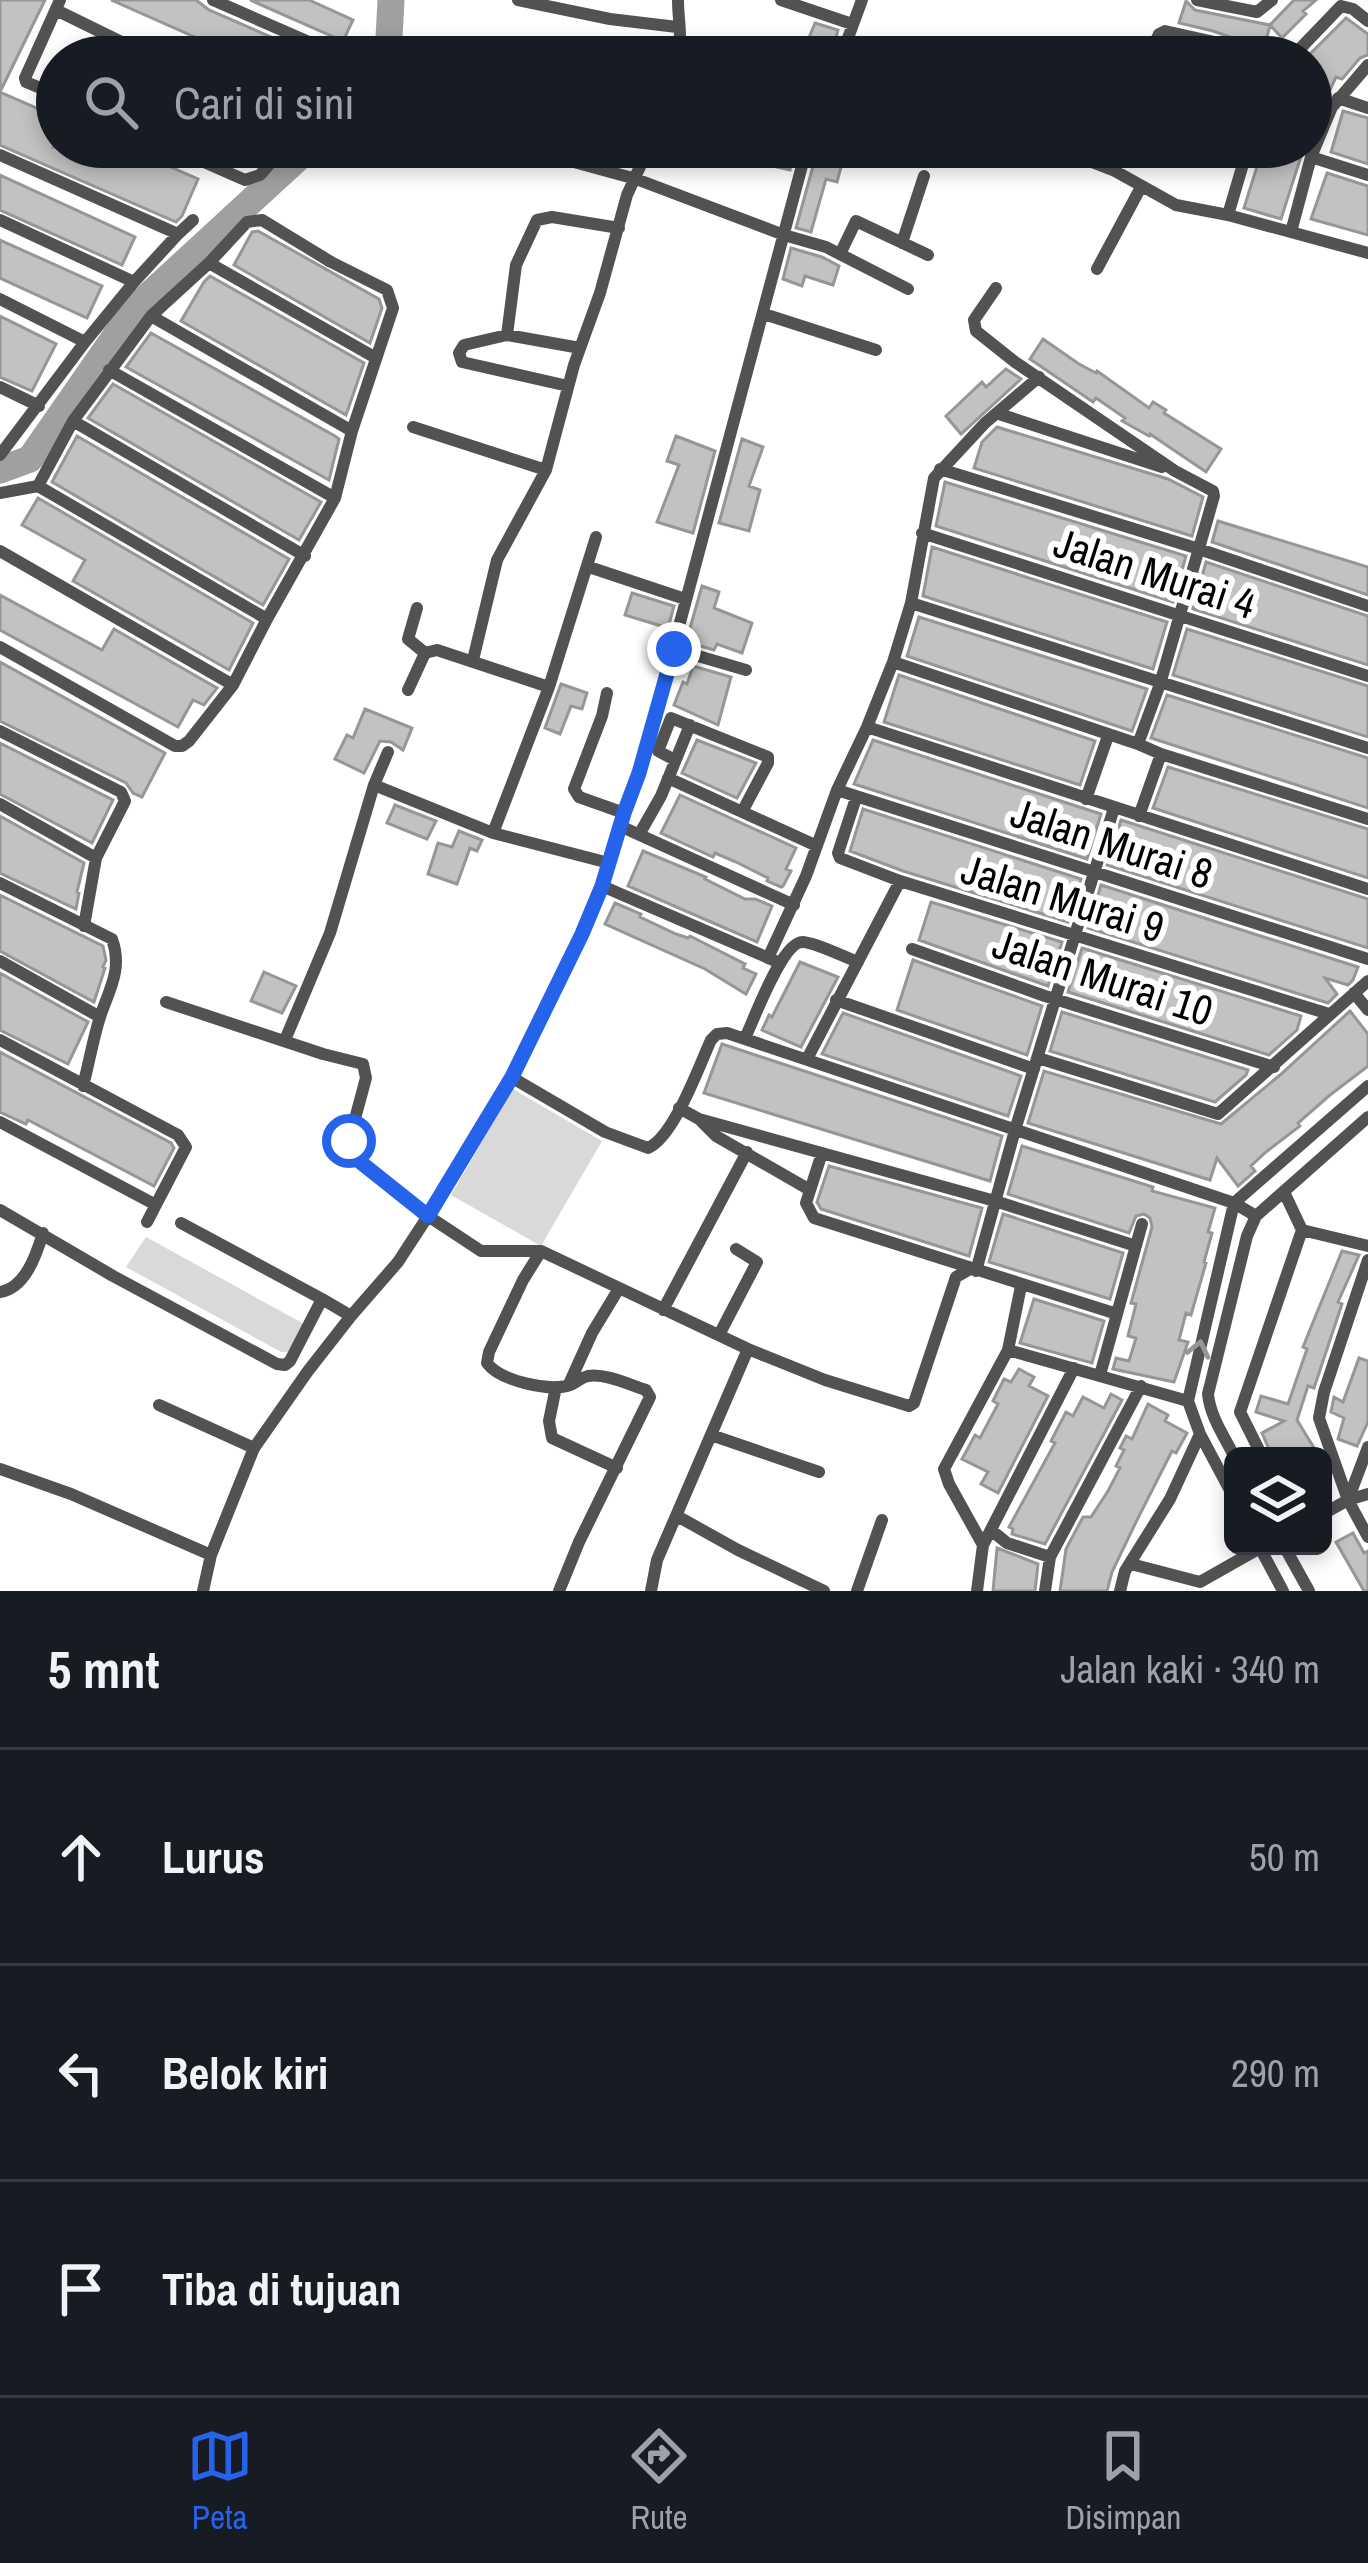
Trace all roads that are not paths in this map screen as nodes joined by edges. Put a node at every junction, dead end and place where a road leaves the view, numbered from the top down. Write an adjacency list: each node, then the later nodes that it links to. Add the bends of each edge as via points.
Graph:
1 (213, 0): 15 (street)
2 (520, 0): 12 (street)
3 (678, 0): 12 (street)
4 (781, 0): 11 (street)
5 (862, 0): 11 (street)
6 (1197, 0): 9 (street)
7 (1272, 0): 9 (street)
8 (58, 5): 13 (street); 14 (street)
9 (1257, 6)
10 (1368, 22): 20 (street, via 1341,6)
11 (852, 24): 17 (street)
12 (677, 27): 16 (street)
13 (44, 36)
14 (114, 36)
15 (292, 36)
16 (680, 36)
17 (848, 36)
18 (1158, 36): 19 (street)
19 (1190, 36)
20 (1312, 36)
21 (36, 54): 23 (street, via 25,79)
22 (1368, 65): 24 (street)
23 (36, 86)
24 (1338, 98): 25 (street); 26 (street)
25 (1368, 108)
26 (1332, 111)
27 (0, 154): 50 (street)
28 (1332, 164): 39 (street)
29 (216, 168): 41 (street)
30 (266, 168): 41 (street)
31 (596, 168): 42 (street)
32 (640, 168): 42 (street)
33 (802, 168): 51 (street)
34 (1106, 168): 38 (street)
35 (1115, 168): 38 (street)
36 (1242, 168): 45 (street)
37 (1308, 168): 49 (street)
38 (1114, 171): 43 (street)
39 (1368, 175)
40 (924, 176): 52 (street)
41 (238, 178): 44 (street)
42 (635, 179): 48 (street); 51 (street)
43 (1141, 187): 45 (street, via 1176,206); 57 (street)
44 (222, 192)
45 (1228, 215): 49 (street)
46 (0, 220): 58 (street)
47 (193, 220): 50 (street)
48 (620, 228): 64 (street, via 537,220 516,265); 66 (street)
49 (1291, 232): 53 (street)
50 (178, 234): 58 (street)
51 (784, 235): 54 (street); 62 (street)
52 (902, 243): 54 (street, via 856,220); 55 (street)
53 (1368, 253)
54 (839, 254): 60 (street)
55 (928, 255)
56 (209, 263): 63 (street); 68 (street); 68 (street, via 255,219 381,286 393,308)
57 (1097, 269)
58 (134, 282): 65 (street)
59 (996, 288): 70 (street, via 974,320 976,331)
60 (908, 289)
61 (0, 299): 65 (street)
62 (764, 314): 67 (street); 91 (street)
63 (151, 316): 69 (street); 77 (street)
64 (507, 335): 66 (street); 71 (street, via 464,345 460,358)
65 (85, 341): 73 (street)
66 (580, 348): 71 (street)
67 (877, 350)
68 (376, 358): 77 (street)
69 (110, 370): 75 (street); 84 (street)
70 (1039, 377): 74 (street); 81 (street)
71 (568, 386): 80 (street)
72 (0, 387): 73 (street)
73 (39, 406): 78 (street)
74 (999, 414): 79 (street); 81 (street)
75 (73, 421): 82 (street); 89 (street)
76 (413, 427): 80 (street)
77 (352, 431): 84 (street)
78 (0, 455)
79 (940, 469): 85 (street); 87 (street)
80 (546, 470): 100 (street, via 497,560)
81 (1175, 471): 87 (street, via 1213,491)
82 (38, 486): 83 (street); 96 (street)
83 (0, 493)
84 (335, 498): 89 (street)
85 (922, 533): 92 (street); 95 (street, Jalan Murai 4)
86 (596, 537): 90 (street)
87 (1199, 549): 93 (street); 95 (street)
88 (0, 551): 105 (street)
89 (304, 556): 96 (street)
90 (589, 567): 91 (street); 106 (street)
91 (685, 599): 98 (street)
92 (911, 603): 101 (street); 104 (street)
93 (1368, 606)
94 (417, 608): 99 (street, via 408,639)
95 (1179, 614): 103 (street, Jalan Murai 4); 104 (street)
96 (267, 619): 105 (street)
97 (0, 646): 105 (street, via 175,746 189,741)
98 (674, 649): 102 (street); 128 (street)
99 (425, 653): 100 (street); 107 (street)
100 (473, 660): 106 (street)
101 (893, 662): 110 (street); 112 (street)
102 (746, 670)
103 (1368, 676)
104 (1160, 684): 113 (street); 114 (street)
105 (233, 685)
106 (549, 686): 129 (street)
107 (408, 690)
108 (607, 693): 128 (street, via 574,789)
109 (690, 725): 117 (street); 117 (street, via 670,718 658,752); 125 (street, via 768,757)
110 (868, 727): 120 (street); 122 (street)
111 (0, 731): 132 (street, via 121,792)
112 (1108, 736): 113 (street); 122 (street)
113 (1138, 744): 116 (street)
114 (1368, 748)
115 (388, 752): 119 (street)
116 (1161, 754): 126 (street); 127 (street)
117 (675, 760): 118 (street)
118 (668, 778): 125 (street); 130 (street)
119 (374, 785): 129 (street); 157 (street, via 330,932)
120 (837, 790): 121 (street, Jalan Murai 8); 131 (street)
121 (856, 798): 134 (street, Jalan Murai 8); 135 (street, Jalan Murai 9, via 838,856)
122 (1086, 799): 124 (street)
123 (0, 804): 132 (street)
124 (1114, 808): 126 (street); 134 (street)
125 (742, 812): 131 (street)
126 (1139, 816): 138 (street)
127 (1368, 819)
128 (622, 820): 130 (street); 133 (street)
129 (493, 832): 133 (street)
130 (640, 833): 139 (street)
131 (817, 846): 139 (street)
132 (96, 858): 140 (street)
133 (609, 863): 137 (street)
134 (1095, 872): 141 (street); 143 (street, Jalan Murai 8)
135 (900, 881): 141 (street, Jalan Murai 9); 146 (street)
136 (0, 883): 140 (street)
137 (602, 886): 144 (street); 161 (street)
138 (1368, 889)
139 (794, 904): 144 (street)
140 (84, 926): 154 (street, via 116,949 114,984)
141 (1076, 937): 149 (street); 153 (street, Jalan Murai 9)
142 (911, 949): 149 (street, Jalan Murai 10)
143 (1368, 959)
144 (774, 960): 146 (street, via 803,942); 155 (street)
145 (0, 961): 154 (street)
146 (857, 962): 150 (street)
147 (1368, 981): 148 (street)
148 (1354, 993): 152 (street); 153 (street)
149 (1056, 999): 159 (street); 160 (street, Jalan Murai 10)
150 (836, 1000): 158 (street); 159 (street)
151 (166, 1002): 157 (street)
152 (1368, 1010)
153 (1329, 1014): 160 (street)
154 (100, 1017): 162 (street)
155 (745, 1038): 158 (street); 164 (street, via 727,1033 711,1040)
156 (0, 1040): 162 (street)
157 (285, 1040): 177 (street, via 363,1064 350,1150)
158 (807, 1059): 168 (street)
159 (1036, 1063): 160 (street, via 1214,1114); 168 (street)
160 (1274, 1067)
161 (512, 1077): 164 (street, via 640,1147 657,1145); 177 (street)
162 (82, 1086): 175 (street, via 184,1141)
163 (1368, 1086): 174 (street)
164 (679, 1108): 166 (street)
165 (1368, 1117): 172 (street)
166 (699, 1119): 169 (street); 170 (street)
167 (0, 1122): 175 (street)
168 (1015, 1130): 173 (street); 174 (street)
169 (747, 1152): 171 (street); 194 (street)
170 (822, 1153): 171 (street); 173 (street)
171 (810, 1190): 189 (street, via 814,1218)
172 (1284, 1192): 178 (street); 182 (street)
173 (995, 1201): 184 (street); 189 (street)
174 (1234, 1203): 178 (street); 204 (street, one-way to 174)
175 (156, 1205): 179 (street)
176 (0, 1210): 183 (street)
177 (428, 1216): 187 (street, via 481,1251); 196 (street)
178 (1256, 1216): 207 (street, via 1208,1394)
179 (147, 1222)
180 (181, 1223): 193 (street)
181 (1142, 1225): 184 (street)
182 (1302, 1230): 185 (street); 206 (street)
183 (43, 1234): 192 (street, via 21,1280); 193 (street, via 277,1364 290,1361)
184 (1136, 1246): 195 (street)
185 (1368, 1246)
186 (736, 1249): 197 (street, via 757,1262)
187 (541, 1251): 191 (street); 202 (street, via 488,1363 512,1379)
188 (1368, 1259): 219 (street, via 1319,1413)
189 (973, 1270): 190 (street); 198 (street, via 956,1277 909,1406)
190 (1021, 1286): 195 (street); 199 (street)
191 (618, 1290): 194 (street); 202 (street)
192 (0, 1292)
193 (322, 1299): 196 (street)
194 (662, 1310): 197 (street)
195 (1117, 1315): 201 (street)
196 (350, 1316): 213 (street)
197 (719, 1335): 198 (street)
198 (748, 1348): 209 (street)
199 (1008, 1350): 200 (street); 225 (street, via 944,1468)
200 (1074, 1368): 201 (street); 223 (street)
201 (1100, 1375): 203 (street)
202 (562, 1386): 214 (street, via 549,1420 552,1438); 214 (street, via 596,1376 649,1393)
203 (1141, 1386): 204 (street); 230 (street)
204 (1188, 1401): 208 (street)
205 (159, 1405): 213 (street)
206 (1240, 1412): 207 (street); 211 (street)
207 (1217, 1424): 210 (street)
208 (1200, 1434): 217 (street); 231 (street)
209 (711, 1435): 216 (street); 221 (street)
210 (1229, 1447)
211 (1258, 1447)
212 (1368, 1447): 219 (street)
213 (254, 1448): 226 (street)
214 (617, 1468): 233 (street)
215 (0, 1469): 226 (street)
216 (819, 1472)
217 (1224, 1479)
218 (1368, 1495): 219 (street)
219 (1348, 1500): 220 (street); 224 (street)
220 (1332, 1509)
221 (676, 1516): 234 (street); 235 (street)
222 (882, 1520): 236 (street)
223 (991, 1530): 225 (street); 230 (street)
224 (1368, 1538)
225 (983, 1545): 237 (street)
226 (211, 1555): 232 (street)
227 (1246, 1555): 231 (street, via 1198,1582)
228 (1264, 1555): 240 (street)
229 (1288, 1555): 241 (street)
230 (1050, 1557): 238 (street)
231 (1131, 1564): 239 (street)
232 (203, 1591)
233 (559, 1591)
234 (650, 1591)
235 (824, 1591)
236 (857, 1591)
237 (977, 1591)
238 (1045, 1591)
239 (1120, 1591)
240 (1283, 1591)
241 (1309, 1591)

